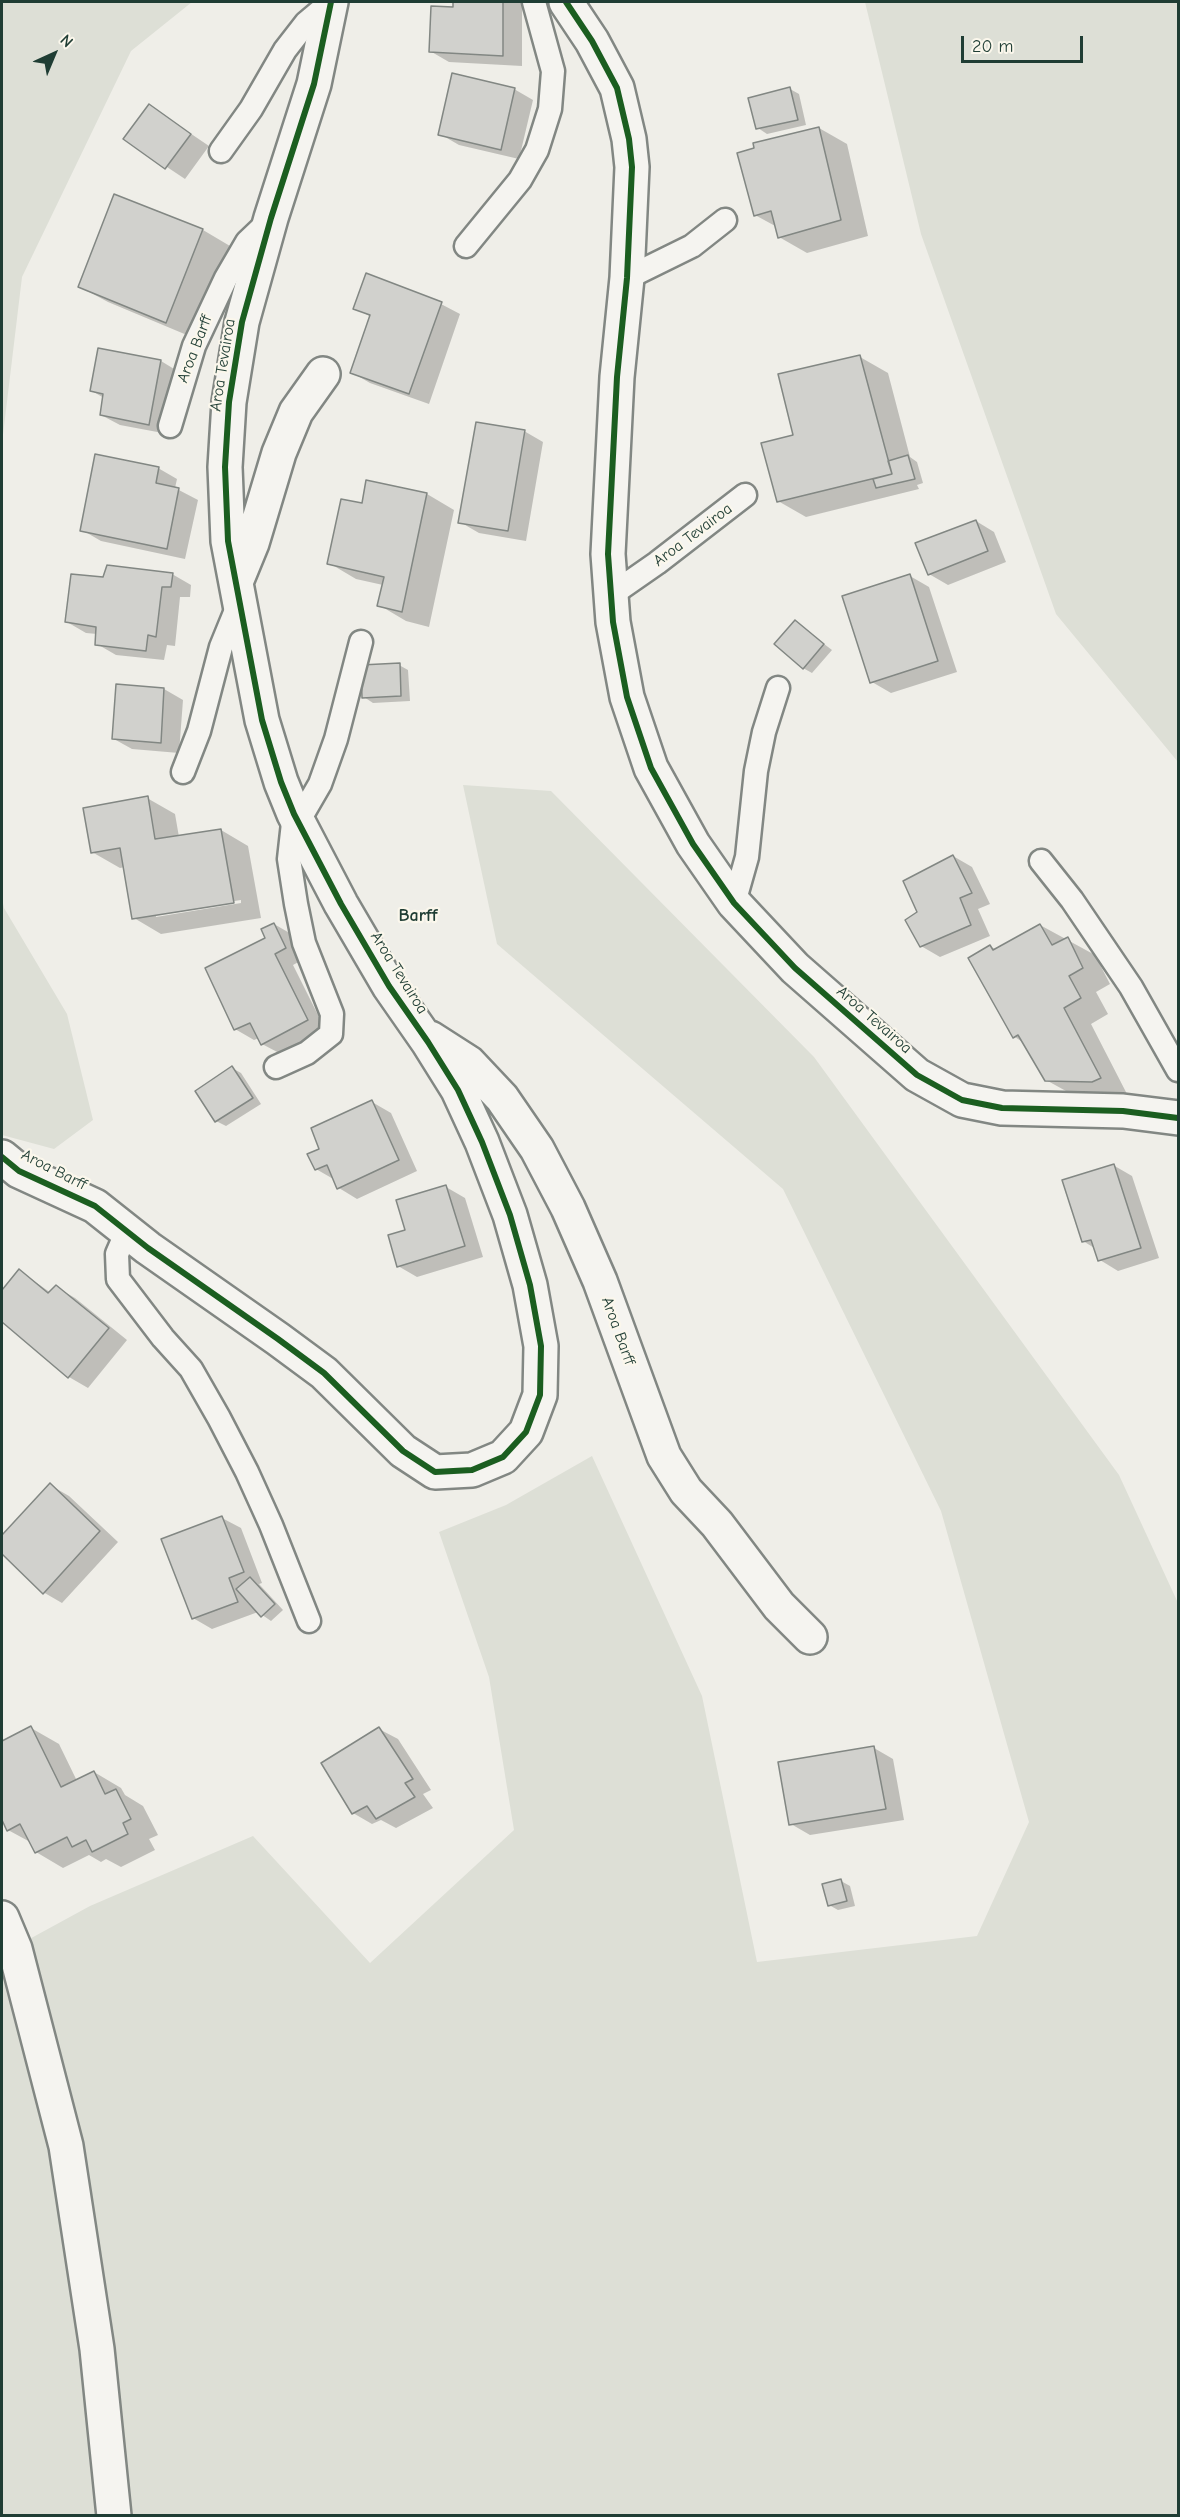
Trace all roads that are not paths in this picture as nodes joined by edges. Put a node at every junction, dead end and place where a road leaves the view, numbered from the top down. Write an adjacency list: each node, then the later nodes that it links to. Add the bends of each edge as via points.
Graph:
1 (331, 2): 4 (lane, via 306,23 285,50); 5 (street, Aroa Tevairoa, via 314,84)
2 (534, 2): 7 (lane, via 553,71 550,110 537,150 519,180)
3 (566, 2): 8 (street, Aroa Tevairoa, via 617,88 629,139 632,167)
4 (221, 151)
5 (271, 218): 10 (lane, Aroa Barff, via 247,242 226,278 194,346); 12 (street, Aroa Tevairoa, via 242,322 229,402 225,467 228,541)
6 (725, 220): 8 (lane, via 692,246)
7 (466, 246)
8 (627, 278): 13 (street, Aroa Tevairoa, via 617,377 608,554)
9 (323, 374): 12 (street, via 296,412 279,453)
10 (170, 426)
11 (745, 495): 13 (lane, Aroa Tevairoa)
12 (238, 593): 16 (lane); 17 (street, Aroa Tevairoa, via 262,720)
13 (611, 595): 19 (street, Aroa Tevairoa, via 627,697 651,768 693,844)
14 (361, 642): 17 (lane, via 320,783)
15 (778, 688): 19 (lane, via 758,761 747,857)
16 (183, 772)
17 (296, 818): 20 (street, Aroa Tevairoa, via 347,915); 21 (lane, via 289,859 296,904 304,943 332,1014 331,1034 307,1053)
18 (1041, 861): 22 (lane, via 1131,987)
19 (734, 903): 23 (street, Aroa Tevairoa, via 795,968 866,1031 917,1075 962,1100 1002,1108 1122,1111)
20 (421, 1032): 26 (street, Aroa Tevairoa, via 458,1090 482,1142 510,1215 530,1285 541,1346 540,1395 526,1432 503,1457 472,1470 435,1472 403,1451 324,1373); 28 (street, Aroa Barff, via 469,1063 502,1098 537,1149 600,1281 664,1456 686,1491 717,1524 779,1606)
21 (276, 1067)
22 (1179, 1070)
23 (1179, 1118)
24 (2, 1157): 25 (street, Aroa Barff, via 19,1171)
25 (95, 1206): 26 (street, Aroa Tevairoa)
26 (127, 1231): 27 (lane, via 117,1254 118,1279 191,1369 219,1418 271,1525)
27 (309, 1622)
28 (810, 1637)
29 (2, 1918): 30 (street, via 15,1949 66,2146 97,2349)
30 (114, 2516)

